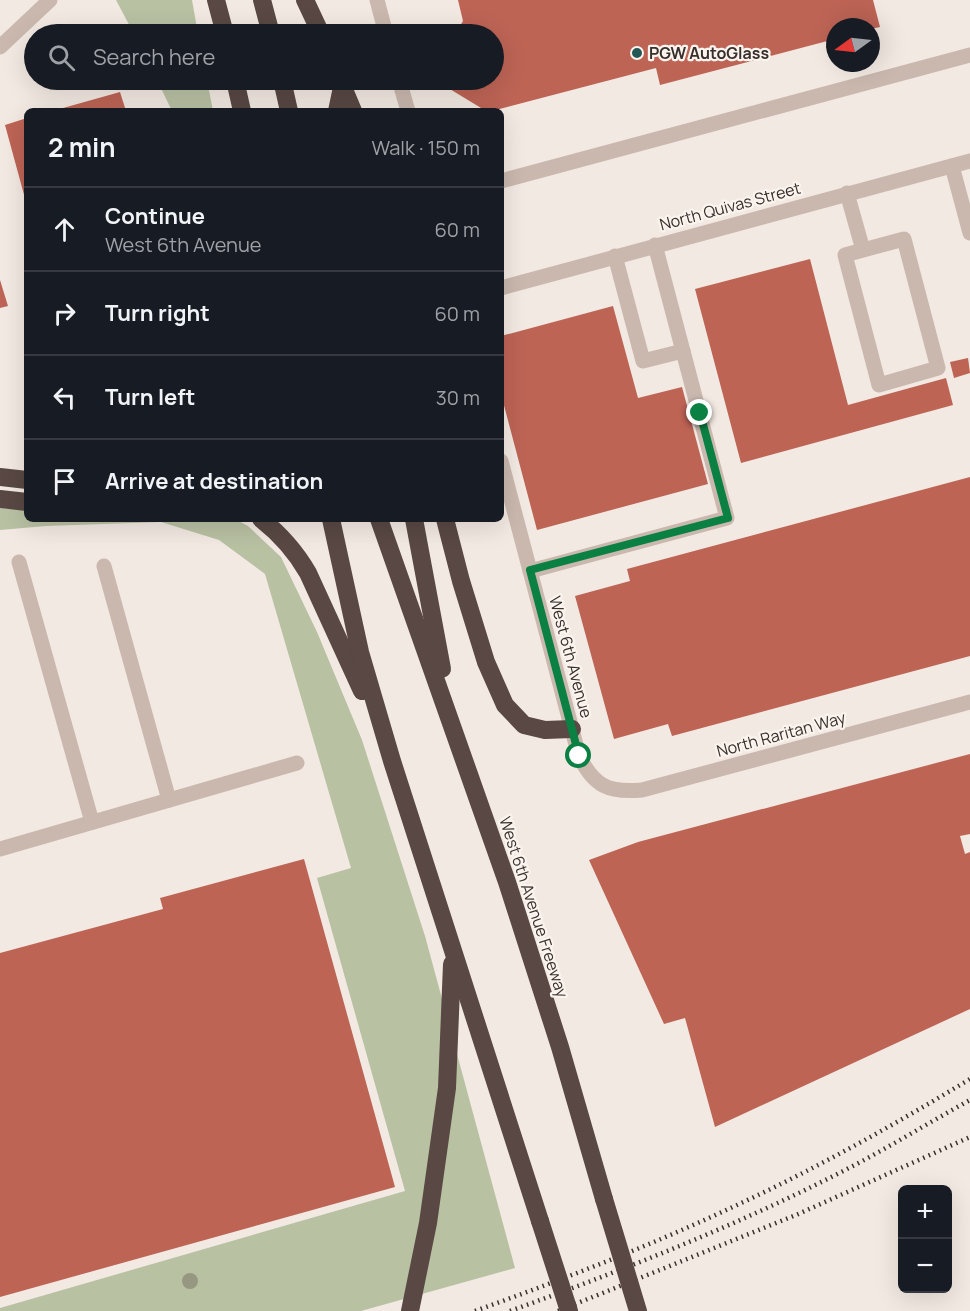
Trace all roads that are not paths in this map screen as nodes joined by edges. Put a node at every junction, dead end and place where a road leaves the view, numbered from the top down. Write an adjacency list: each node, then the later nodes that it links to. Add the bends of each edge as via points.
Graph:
1 (50, 0): 6 (street)
2 (216, 0): 8 (highway)
3 (262, 0): 9 (highway)
4 (305, 0): 10 (highway)
5 (377, 0): 11 (street)
6 (24, 24)
7 (24, 24): 12 (street)
8 (222, 24)
9 (268, 24)
10 (316, 24)
11 (383, 24)
12 (0, 47)
13 (970, 55): 26 (street)
14 (237, 90): 19 (highway)
15 (284, 90): 20 (highway)
16 (342, 90): 21 (highway)
17 (344, 90): 22 (highway, bridge)
18 (402, 90): 23 (street)
19 (240, 108)
20 (288, 108)
21 (337, 108)
22 (352, 108)
23 (407, 108)
24 (970, 161): 25 (street, North Quivas Street)
25 (952, 166): 27 (street, North Quivas Street); 28 (street)
26 (504, 180)
27 (847, 193): 29 (street, North Quivas Street); 30 (street)
28 (970, 233)
29 (655, 246): 31 (street, North Quivas Street); 33 (street)
30 (863, 250): 30 (street, via 845,255 879,385 938,368 904,239)
31 (615, 256): 32 (street, North Quivas Street); 33 (street, via 643,361)
32 (504, 287)
33 (683, 351): 46 (street, via 728,518)
34 (504, 472): 46 (street, West 6th Avenue)
35 (0, 477): 36 (highway)
36 (24, 480)
37 (0, 500): 38 (highway)
38 (24, 502)
39 (265, 522): 50 (highway, via 278,532 308,573)
40 (332, 522): 50 (highway, via 360,652)
41 (380, 522): 49 (highway, West 6th Avenue Freeway)
42 (414, 522): 49 (highway)
43 (447, 522): 48 (highway, via 486,662 505,705 524,725 545,730)
44 (19, 562): 54 (street)
45 (104, 566): 53 (street)
46 (530, 570): 48 (street, West 6th Avenue)
47 (970, 702): 52 (street, North Raritan Way, via 642,790)
48 (572, 729): 52 (street, West 6th Avenue, via 585,768)
49 (454, 730): 61 (highway, West 6th Avenue Freeway, bridge, via 560,1047)
50 (392, 761): 56 (highway)
51 (297, 763): 53 (street)
52 (601, 786)
53 (169, 800): 54 (street)
54 (92, 822): 55 (street)
55 (0, 849)
56 (453, 950): 57 (highway, via 449,1059); 60 (highway, bridge)
57 (421, 1256): 58 (highway); 59 (highway)
58 (410, 1311)
59 (417, 1311)
60 (569, 1311)
61 (638, 1311)

